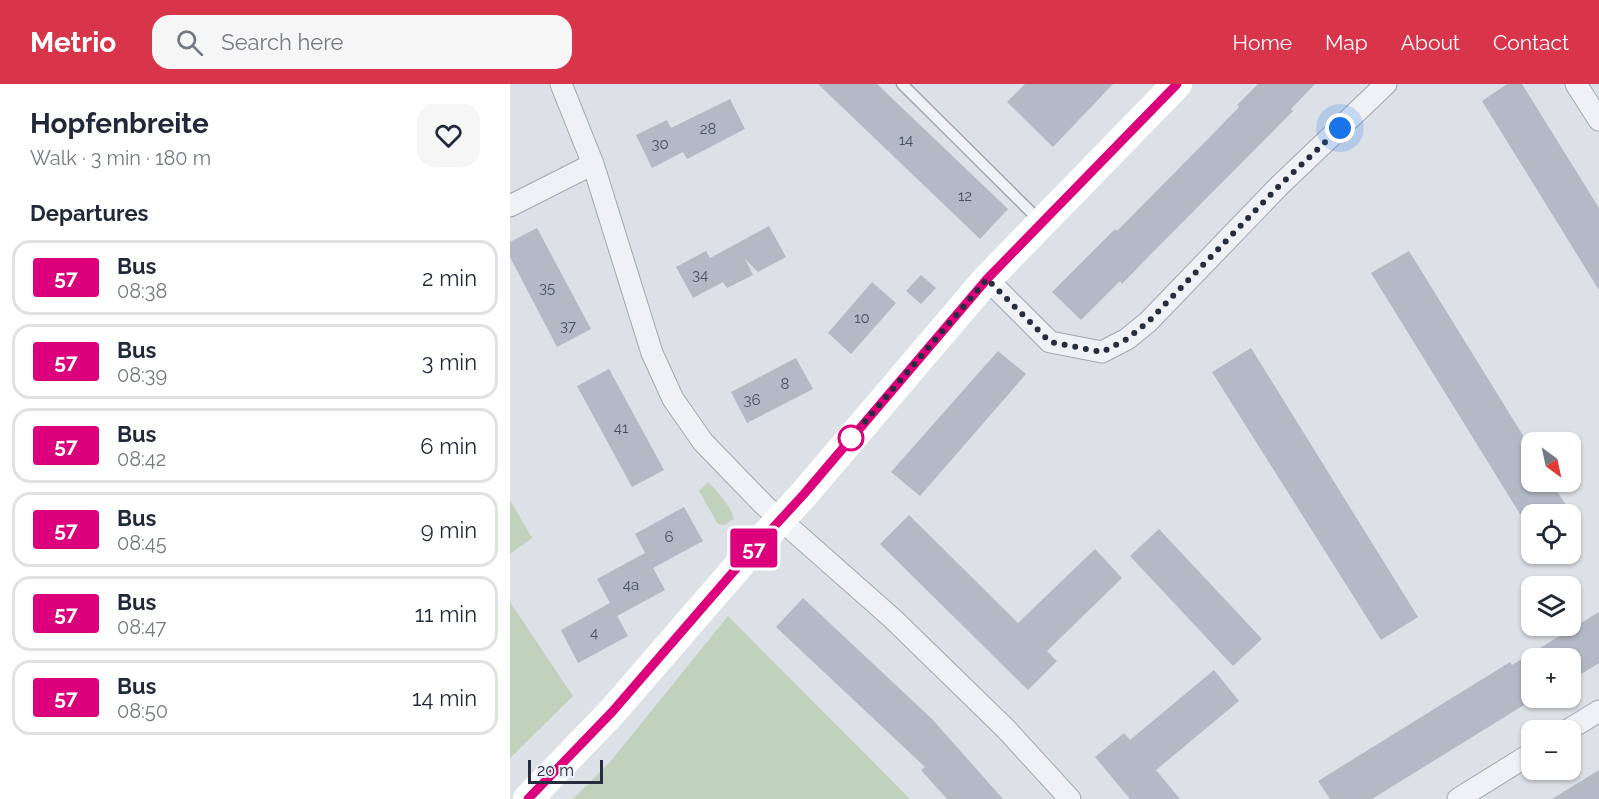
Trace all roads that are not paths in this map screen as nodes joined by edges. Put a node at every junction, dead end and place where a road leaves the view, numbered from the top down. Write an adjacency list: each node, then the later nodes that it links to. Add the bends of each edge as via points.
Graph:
1 (561, 84): 7 (street)
2 (902, 84): 9 (lane)
3 (1177, 84): 9 (main road)
4 (1386, 84): 10 (street, via 1279,186 1148,322 1102,352 1050,342)
5 (1576, 84): 6 (street)
6 (1599, 120)
7 (593, 164): 8 (street); 11 (street, via 652,353 673,399 703,442)
8 (510, 206)
9 (1041, 222): 10 (main road)
10 (987, 279): 11 (main road)
11 (780, 519): 15 (main road, via 612,712); 16 (street, via 892,618 1006,729)
12 (1599, 711): 13 (street)
13 (1581, 722)
14 (1521, 760): 17 (street)
15 (528, 799)
16 (1070, 799)
17 (1458, 799)

